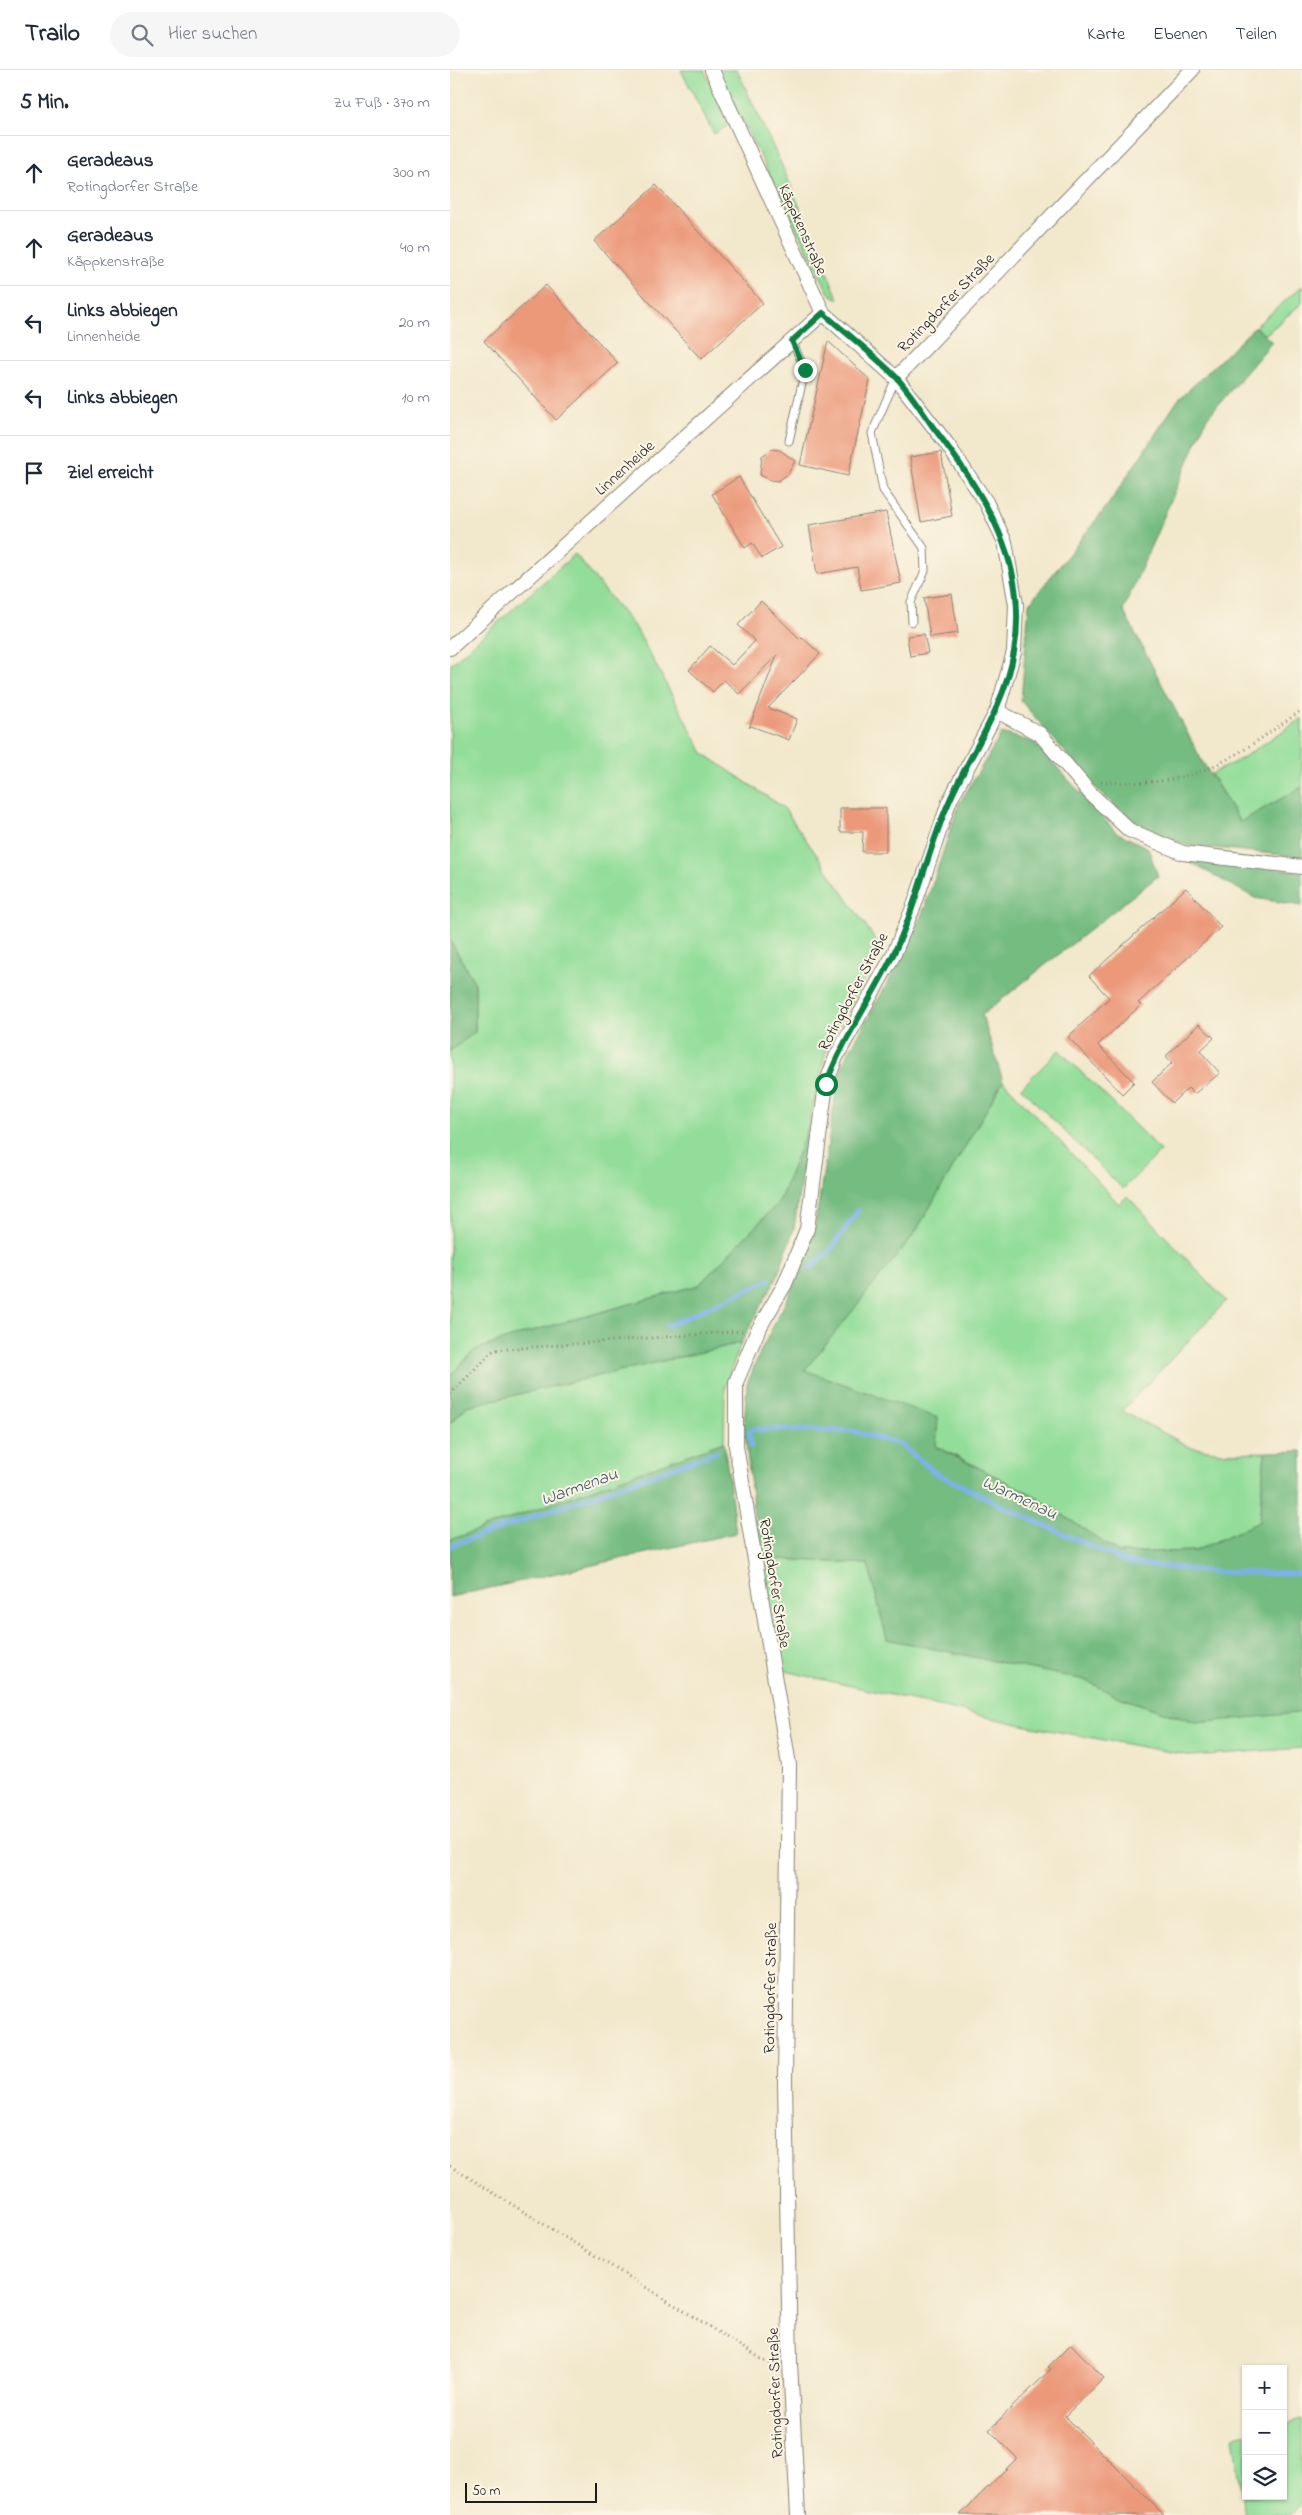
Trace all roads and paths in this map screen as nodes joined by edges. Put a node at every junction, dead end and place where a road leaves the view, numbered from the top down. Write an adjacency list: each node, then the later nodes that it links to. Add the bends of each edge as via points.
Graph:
1 (712, 70): 3 (street, Käppkenstraße)
2 (1192, 70): 5 (street, Rotingdorfer Straße)
3 (823, 313): 4 (street, Linnenheide); 5 (street, Käppkenstraße)
4 (792, 341): 6 (lane, via 805,370); 8 (street, Linnenheide)
5 (896, 378): 7 (lane, via 872,434 883,490 924,548 925,571 912,602); 10 (street, Rotingdorfer Straße, via 947,444 986,502 1005,542 1016,605 1015,642)
6 (789, 440)
7 (912, 622)
8 (450, 648)
9 (1302, 710): 11 (path, via 1238,754 1186,776 1141,784)
10 (997, 711): 11 (street, via 1040,734); 13 (street, Rotingdorfer Straße, via 949,802 893,956 836,1057 826,1084 807,1228 786,1284)
11 (1081, 781): 12 (street, via 1129,830 1183,853)
12 (1302, 867)
13 (758, 1330): 14 (path, via 494,1350); 16 (street, Rotingdorfer Straße, via 736,1382 736,1446 789,1765 785,2081)
14 (450, 1394)
15 (450, 2166): 16 (path, via 768,2362)
16 (790, 2363): 17 (street, Rotingdorfer Straße)
17 (798, 2515)

